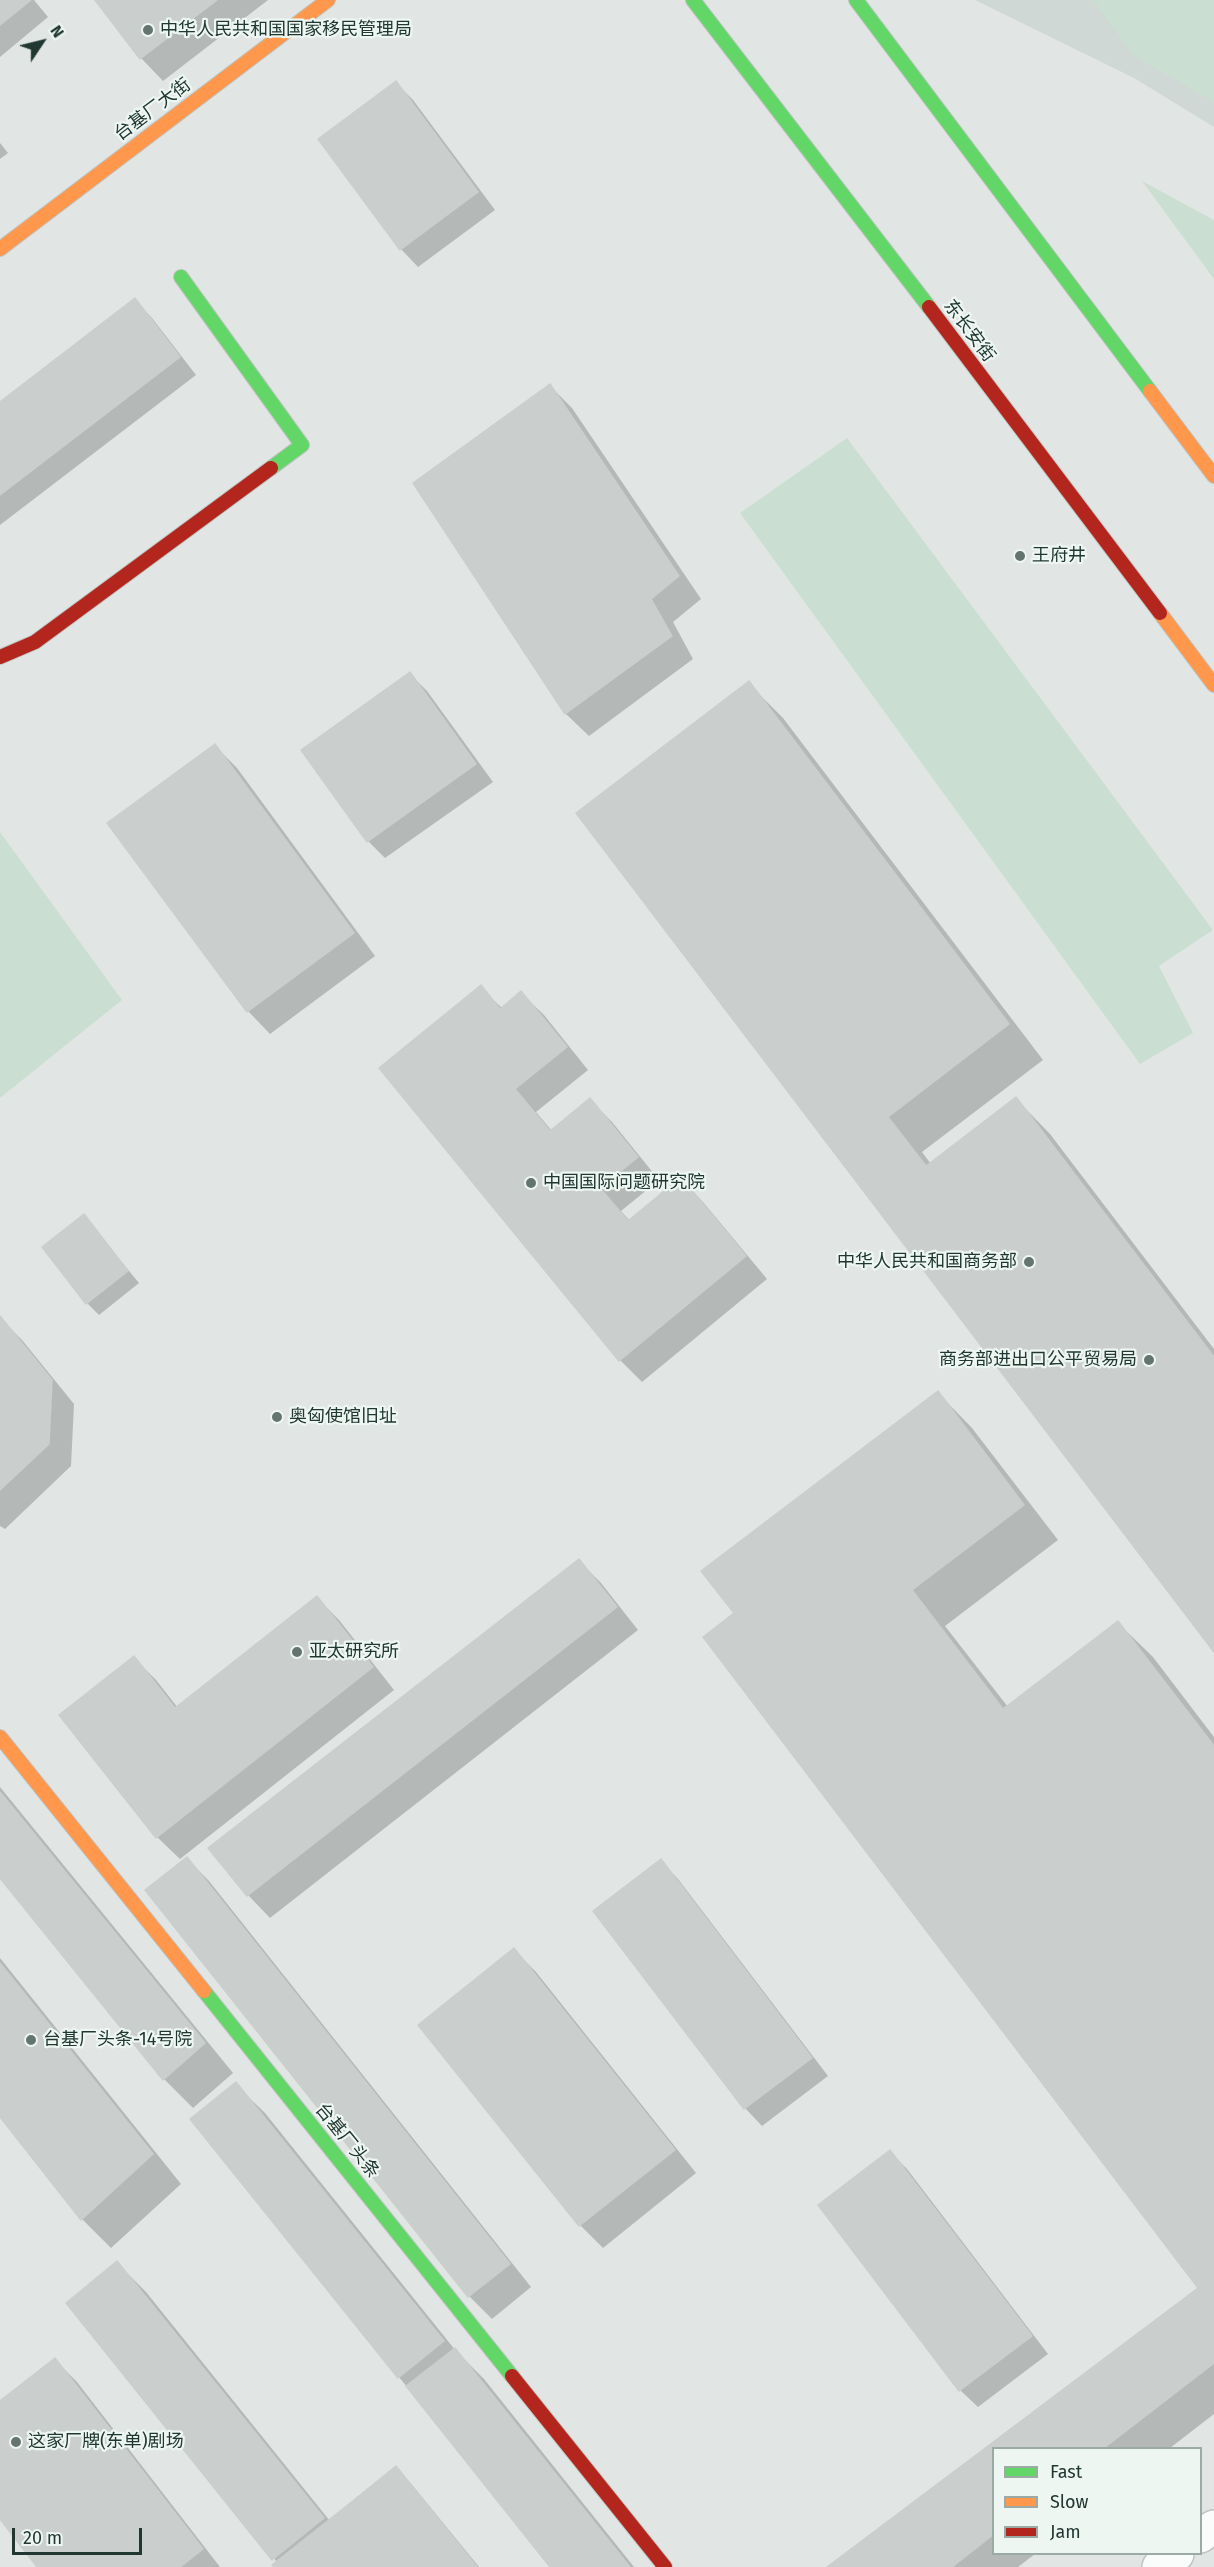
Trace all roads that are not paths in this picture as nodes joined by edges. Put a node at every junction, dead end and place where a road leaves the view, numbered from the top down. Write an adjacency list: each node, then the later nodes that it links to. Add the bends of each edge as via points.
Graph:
1 (328, 0): 4 (main road, 台基厂大街)
2 (693, 0): 8 (main road, 东长安街)
3 (856, 0): 6 (main road)
4 (0, 249)
5 (181, 277): 7 (main road, via 302,445 35,642)
6 (1214, 476)
7 (0, 657)
8 (1214, 685)
9 (0, 1737): 11 (main road, 台基厂头条)
10 (1174, 2555): 12 (street)
11 (666, 2567)
12 (1159, 2567)

